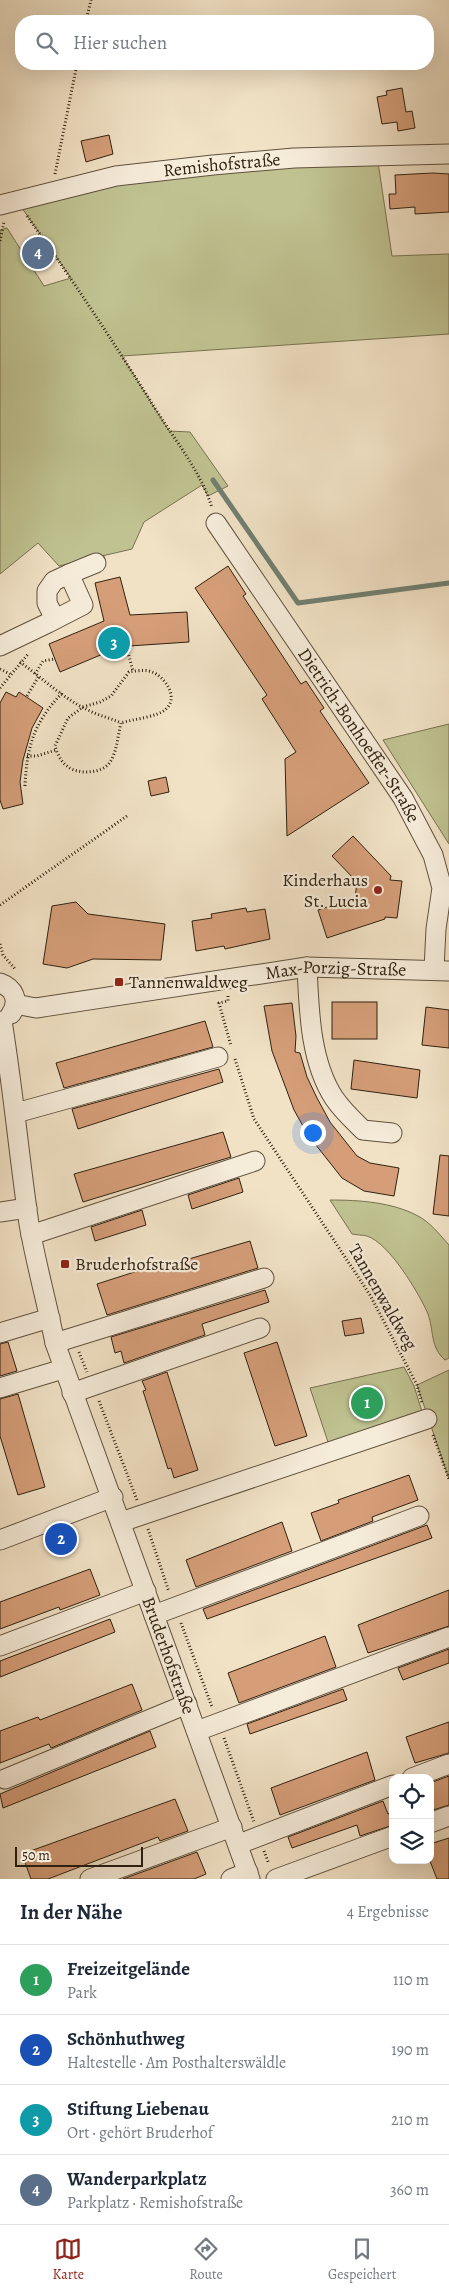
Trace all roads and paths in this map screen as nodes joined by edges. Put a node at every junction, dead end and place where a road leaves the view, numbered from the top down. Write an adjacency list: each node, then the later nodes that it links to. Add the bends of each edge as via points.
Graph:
1 (91, 0): 2 (path)
2 (87, 15)
3 (77, 70): 5 (path)
4 (449, 154): 5 (street, Remishofstraße, via 294,158 213,165 116,176)
5 (51, 194): 6 (street, Remishofstraße)
6 (7, 210): 7 (path); 8 (path, via 72,279 170,431 208,496)
7 (0, 240)
8 (216, 523): 31 (street, Dietrich-Bonhoeffer-Straße, via 403,798 433,855 442,888 436,929)
9 (96, 563): 10 (street)
10 (69, 574): 11 (street, via 54,582 47,592 47,603); 11 (street, via 83,605)
11 (56, 619): 13 (street)
12 (126, 644): 17 (path)
13 (0, 646)
14 (55, 659): 19 (path, via 43,661)
15 (20, 662): 19 (path)
16 (0, 669): 18 (path)
17 (133, 672): 23 (path, via 120,681 111,696); 24 (path, via 151,672 162,678 171,693 171,703 158,714)
18 (10, 674)
19 (36, 674): 20 (path)
20 (39, 676): 21 (path); 22 (path)
21 (62, 693): 23 (path); 26 (path, via 39,721)
22 (27, 696)
23 (83, 707): 24 (path); 25 (path, via 68,718)
24 (122, 723): 25 (path, via 110,762 103,768 92,772 75,771 65,766)
25 (56, 750): 26 (path)
26 (27, 756): 27 (path)
27 (25, 786)
28 (127, 816): 29 (path)
29 (0, 905)
30 (307, 967): 31 (street, Max-Porzig-Straße); 32 (street, Max-Porzig-Straße); 39 (street, via 315,1052 333,1097 363,1130)
31 (442, 970)
32 (226, 978): 34 (street, Max-Porzig-Straße, via 36,1008); 54 (path, Tannenwaldweg, via 228,1001 219,1003 254,1119 370,1295 417,1385)
33 (0, 983): 34 (street, via 11,990)
34 (15, 1004): 35 (street, via 13,1011)
35 (1, 1021): 37 (street, Bruderhofstraße)
36 (218, 1057): 38 (street)
37 (6, 1089): 38 (street, Bruderhofstraße)
38 (16, 1113): 41 (street, Bruderhofstraße)
39 (392, 1133)
40 (255, 1161): 43 (street)
41 (27, 1208): 42 (street); 43 (street, Bruderhofstraße)
42 (0, 1212)
43 (31, 1235): 45 (street, Bruderhofstraße)
44 (264, 1278): 48 (street)
45 (50, 1318): 47 (street); 49 (street, Bruderhofstraße)
46 (260, 1328): 51 (street)
47 (0, 1333)
48 (73, 1337): 49 (street); 51 (path)
49 (55, 1343): 50 (street, Bruderhofstraße)
50 (63, 1369): 52 (street); 53 (street, Bruderhofstraße)
51 (93, 1385): 53 (street); 57 (path)
52 (0, 1388)
53 (72, 1392): 56 (street, Bruderhofstraße)
54 (428, 1419): 55 (path, Tannenwaldweg); 57 (street)
55 (449, 1479)
56 (113, 1497): 59 (street, Bruderhofstraße); 60 (street)
57 (143, 1515): 59 (street); 62 (path)
58 (419, 1516): 62 (street)
59 (121, 1522): 61 (street, Bruderhofstraße)
60 (0, 1540)
61 (146, 1591): 63 (street, Bruderhofstraße); 65 (street)
62 (175, 1607): 63 (street); 67 (path)
63 (154, 1615): 66 (street, Bruderhofstraße)
64 (449, 1637): 67 (street)
65 (0, 1646)
66 (187, 1704): 68 (street, Bruderhofstraße); 71 (street)
67 (218, 1723): 68 (street); 76 (path)
68 (197, 1731): 75 (street, Bruderhofstraße)
69 (449, 1764): 70 (street)
70 (423, 1774)
71 (5, 1779)
72 (389, 1787): 76 (street)
73 (449, 1816): 74 (street)
74 (434, 1822)
75 (236, 1835): 76 (street); 79 (street, Bruderhofstraße); 80 (street)
76 (259, 1836): 78 (path)
77 (389, 1837): 78 (street)
78 (273, 1875)
79 (243, 1877)
80 (90, 1879)

